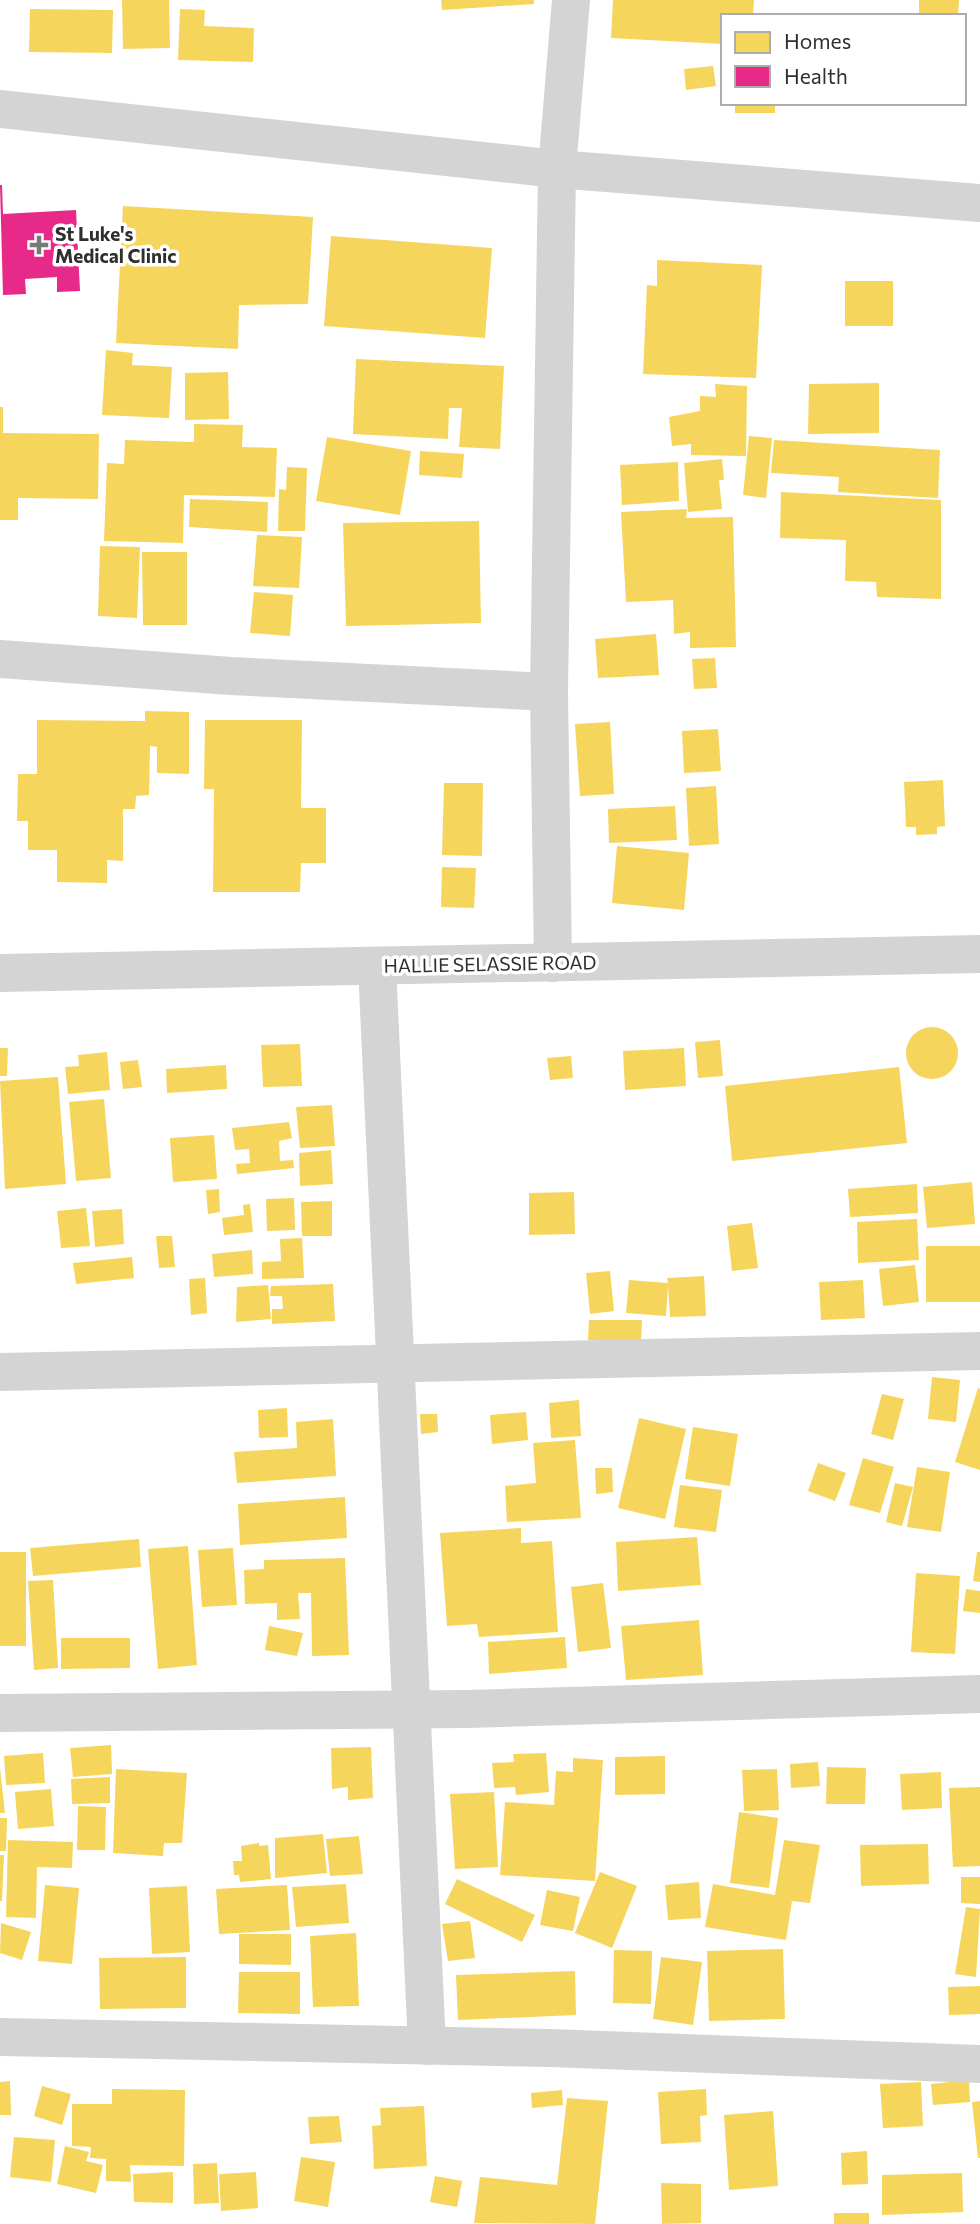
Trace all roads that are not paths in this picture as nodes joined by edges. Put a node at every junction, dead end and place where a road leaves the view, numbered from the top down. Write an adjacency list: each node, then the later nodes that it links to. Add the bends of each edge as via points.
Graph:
1 (571, 0): 3 (street)
2 (0, 109): 3 (street)
3 (557, 169): 4 (street); 6 (street)
4 (980, 203)
5 (0, 659): 6 (street)
6 (549, 692): 8 (street)
7 (980, 954): 8 (street, HALLIE SELASSIE ROAD)
8 (553, 963): 9 (street, HALLIE SELASSIE ROAD)
9 (377, 966): 10 (street, HALLIE SELASSIE ROAD); 12 (street)
10 (0, 973)
11 (980, 1351): 12 (street)
12 (395, 1364): 13 (street); 15 (street)
13 (0, 1372)
14 (980, 1694): 15 (street)
15 (411, 1709): 16 (street); 18 (street)
16 (0, 1713)
17 (0, 2037): 18 (street)
18 (427, 2046): 19 (street)
19 (980, 2064)

